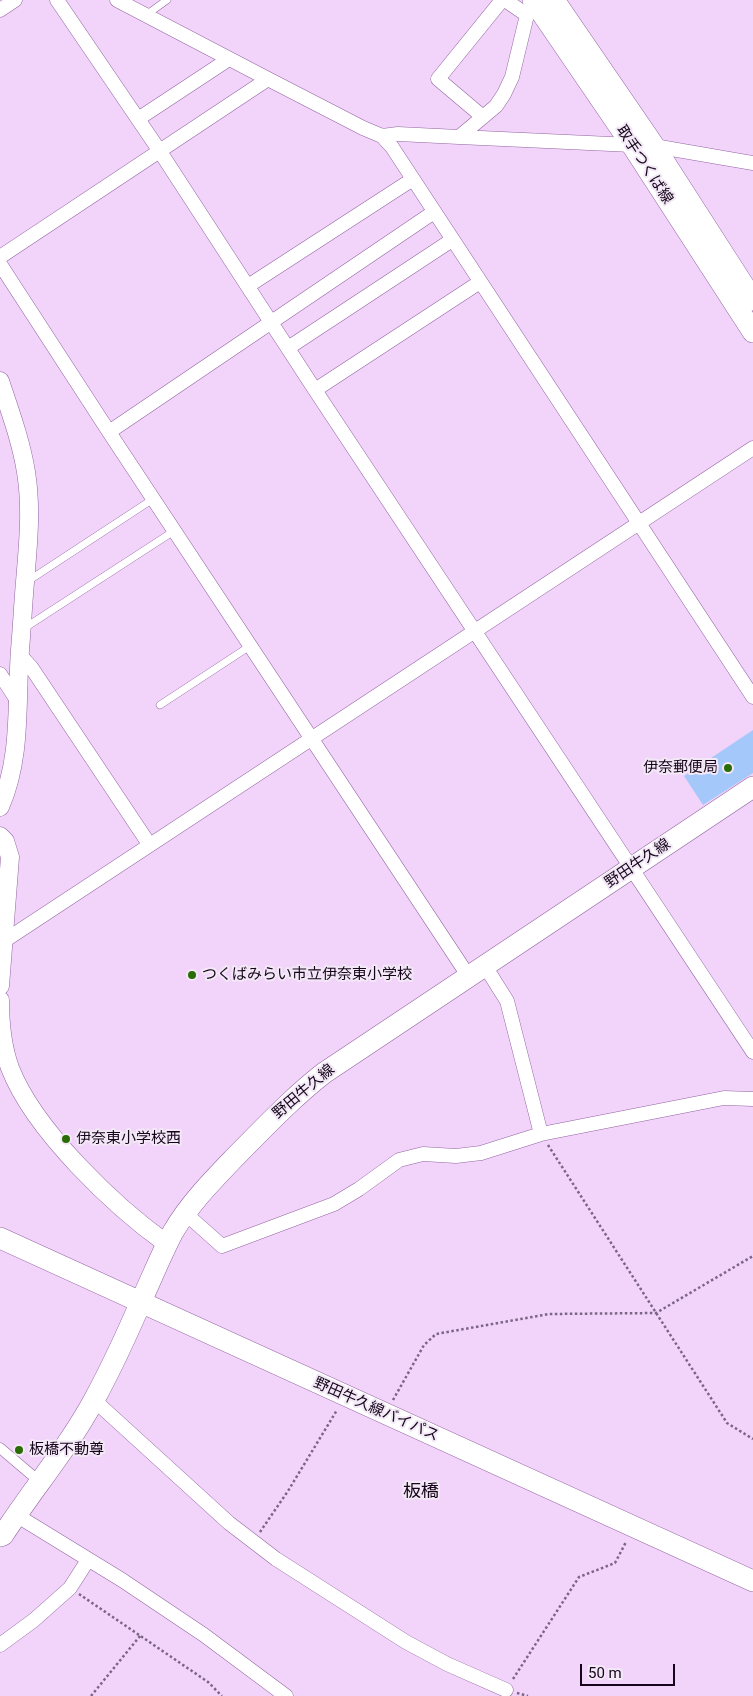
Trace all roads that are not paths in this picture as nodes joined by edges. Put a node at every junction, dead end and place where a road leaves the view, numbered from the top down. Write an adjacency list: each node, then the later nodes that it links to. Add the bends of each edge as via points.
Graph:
1 (15, 0): 7 (street)
2 (57, 0): 12 (street)
3 (117, 0): 8 (street)
4 (167, 0): 8 (lane)
5 (503, 0): 6 (street); 11 (street, via 438,80)
6 (539, 4): 11 (street, via 504,94); 15 (main road, 取手つくば線); 16 (main road, 取手つくば線)
7 (0, 10)
8 (146, 15): 9 (street)
9 (229, 58): 10 (street); 12 (street)
10 (268, 79): 13 (street); 17 (street)
11 (483, 117): 14 (street)
12 (138, 118): 17 (street)
13 (382, 136): 14 (street); 19 (street)
14 (459, 137): 15 (street)
15 (632, 145): 16 (street); 28 (main road, 取手つくば線)
16 (654, 146): 18 (street); 26 (main road, 取手つくば線)
17 (159, 150): 22 (street); 25 (street)
18 (753, 163)
19 (413, 180): 20 (street); 25 (street)
20 (434, 212): 21 (street); 27 (street)
21 (452, 240): 24 (street); 29 (street)
22 (0, 257)
23 (0, 264): 32 (street)
24 (480, 282): 31 (street); 35 (street)
25 (248, 286): 27 (street)
26 (753, 300)
27 (271, 322): 29 (street); 32 (street)
28 (753, 332)
29 (288, 348): 31 (street)
30 (0, 381): 37 (street, via 27,474 29,537)
31 (315, 390): 39 (street)
32 (109, 432): 34 (street)
33 (753, 448): 35 (street)
34 (153, 499): 36 (street); 37 (lane)
35 (639, 524): 39 (street); 43 (street)
36 (174, 531): 38 (lane); 40 (street)
37 (25, 582): 38 (street)
38 (22, 630): 41 (street)
39 (475, 632): 46 (street); 51 (street)
40 (250, 646): 45 (lane); 46 (street)
41 (20, 655): 44 (street); 50 (street)
42 (0, 674): 44 (street)
43 (753, 697)
44 (18, 702): 48 (street, via 15,756)
45 (160, 704)
46 (311, 738): 50 (street); 53 (street)
47 (753, 787): 51 (main road, 野田牛久線)
48 (0, 807)
49 (0, 836): 52 (street, via 10,857)
50 (149, 844): 52 (street)
51 (631, 868): 53 (main road, 野田牛久線); 56 (street)
52 (4, 940): 54 (street)
53 (477, 971): 59 (street, via 507,1001); 60 (main road, 野田牛久線, via 299,1093 207,1186)
54 (0, 986)
55 (0, 1000): 57 (street)
56 (753, 1052)
57 (5, 1064): 62 (street, via 35,1113 78,1164 134,1219)
58 (753, 1099): 59 (street, via 724,1098)
59 (541, 1134): 60 (street, via 481,1154 423,1154 400,1160 334,1204 222,1246)
60 (185, 1213): 62 (main road, 野田牛久線)
61 (0, 1238): 63 (main road, 野田牛久線バイパス)
62 (167, 1244): 63 (main road, 野田牛久線)
63 (140, 1303): 64 (main road, 野田牛久線); 70 (main road, 野田牛久線バイパス)
64 (94, 1400): 66 (main road, 野田牛久線); 72 (street, via 229,1523 276,1559 406,1642)
65 (0, 1448): 66 (street)
66 (40, 1482): 67 (main road, 野田牛久線)
67 (16, 1514): 68 (main road, 野田牛久線); 69 (street)
68 (1, 1538)
69 (88, 1560): 71 (street, via 70,1588); 73 (street, via 204,1635)
70 (753, 1581)
71 (0, 1645)
72 (504, 1693)
73 (286, 1696)

